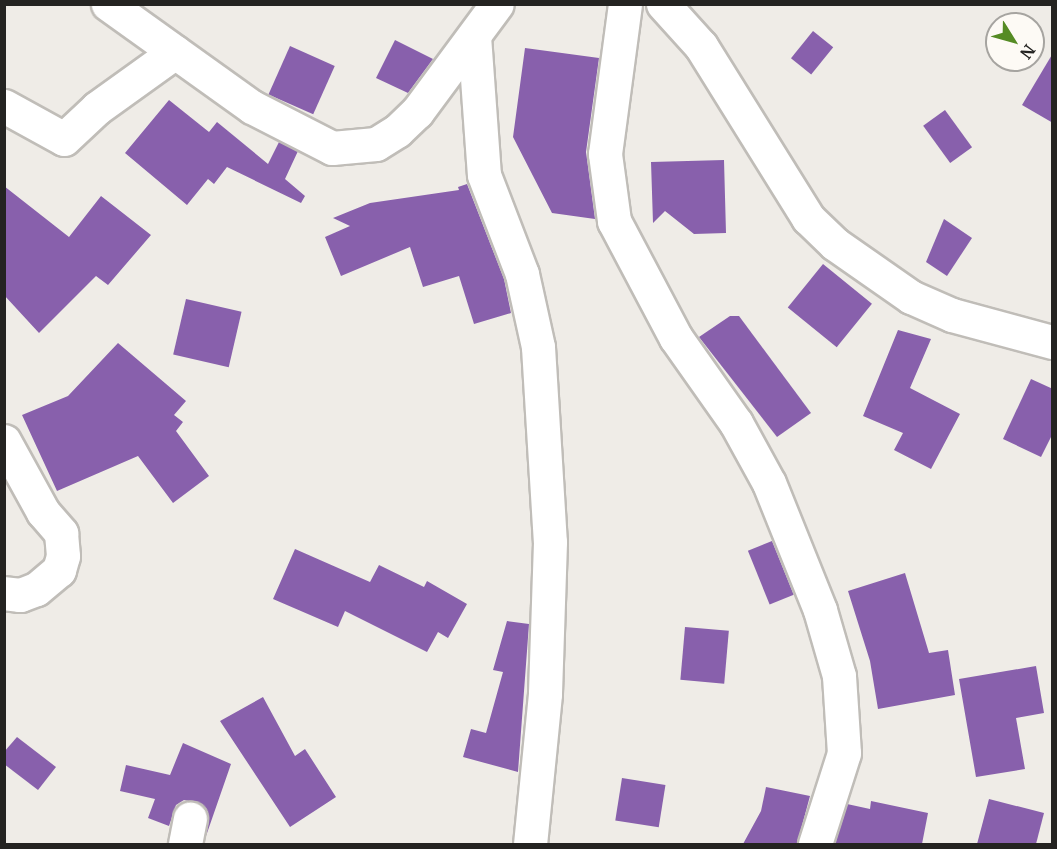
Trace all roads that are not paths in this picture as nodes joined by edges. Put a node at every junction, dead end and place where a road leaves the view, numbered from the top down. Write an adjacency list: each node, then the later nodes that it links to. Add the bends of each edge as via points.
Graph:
1 (108, 4): 6 (street)
2 (497, 4): 5 (street)
3 (625, 4): 12 (street, via 617,34 604,154 614,221 676,338 736,423 769,483 820,610 839,676 844,753)
4 (663, 4): 8 (street, via 701,46 801,209 836,244 911,297 952,315)
5 (474, 36): 6 (street, via 397,131 376,144 332,148 272,119); 11 (street, via 484,175 522,274 538,347 550,542 545,694)
6 (175, 52): 7 (street, via 97,108 64,139)
7 (4, 106)
8 (1053, 342)
9 (4, 441): 10 (street, via 42,512 60,533 63,556 59,570 36,589 20,595)
10 (4, 593)
11 (530, 844)
12 (815, 844)

